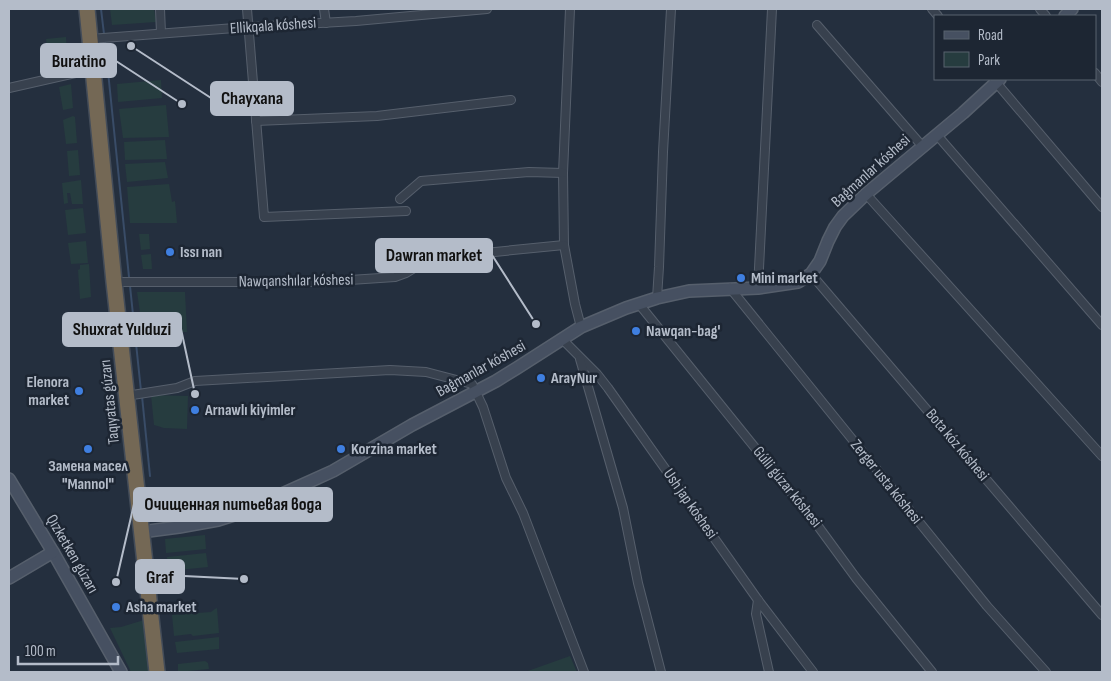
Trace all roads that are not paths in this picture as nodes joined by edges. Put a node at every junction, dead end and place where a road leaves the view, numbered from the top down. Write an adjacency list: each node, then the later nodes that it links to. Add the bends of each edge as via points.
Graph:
1 (86, 9): 13 (highway, Taqıyatas gúzarı)
2 (160, 9): 12 (street)
3 (247, 9): 11 (street)
4 (324, 9): 9 (street)
5 (486, 9): 9 (street, Ellikqala kóshesi)
6 (570, 9): 21 (street)
7 (671, 9): 31 (street)
8 (772, 9): 30 (street)
9 (326, 23): 11 (street, Ellikqala kóshesi)
10 (817, 25): 20 (street)
11 (248, 27): 12 (street, Ellikqala kóshesi); 18 (street)
12 (161, 33): 13 (street, Ellikqala kóshesi)
13 (90, 39): 14 (highway, Taqıyatas gúzarı)
14 (93, 69): 16 (street); 28 (highway, Taqıyatas gúzarı)
15 (996, 80): 19 (street, Baǵmanlar kóshesi); 24 (street)
16 (9, 88)
17 (511, 100): 18 (street, via 377,116)
18 (256, 121): 25 (street, via 264,217)
19 (937, 135): 20 (street, Baǵmanlar kóshesi); 33 (street)
20 (923, 147): 22 (street, Baǵmanlar kóshesi)
21 (563, 173): 23 (street, via 530,172 421,181); 26 (street)
22 (866, 194): 27 (street, Baǵmanlar kóshesi, via 835,227); 39 (street)
23 (400, 199)
24 (1102, 208)
25 (406, 211)
26 (564, 245): 28 (street, Nawqanshılar kóshesi, via 444,257 395,277 320,282); 34 (street)
27 (812, 274): 30 (street, Baǵmanlar kóshesi, via 798,282); 45 (street, Bota kóz kóshesi)
28 (114, 282): 38 (highway, Taqıyatas gúzarı)
29 (730, 288): 30 (street, Baǵmanlar kóshesi); 31 (street, Baǵmanlar kóshesi, via 689,291); 53 (street, Zerger usta kóshesi, via 987,606)
30 (758, 288)
31 (656, 298): 32 (street, Baǵmanlar kóshesi)
32 (639, 304): 34 (street, Baǵmanlar kóshesi); 52 (street, Gúlli gúzar kóshesi)
33 (1102, 325)
34 (581, 327): 35 (street, Baǵmanlar kóshesi)
35 (562, 340): 36 (street, Ush jap kóshesi); 37 (street, Baǵmanlar kóshesi)
36 (580, 357): 44 (street, Ush jap kóshesi, via 608,388); 49 (street, via 623,508)
37 (475, 391): 38 (street, via 472,384 426,372 390,370 195,381 177,388); 41 (street, Baǵmanlar kóshesi, via 333,471 253,508 218,520); 48 (street, via 506,478 523,513)
38 (126, 396): 41 (highway, Taqıyatas gúzarı)
39 (1102, 456)
40 (9, 479): 42 (street, Qızketken gúzarı)
41 (141, 532): 47 (highway, Taqıyatas gúzarı)
42 (53, 552): 43 (street); 46 (street, Qızketken gúzarı)
43 (9, 578)
44 (758, 600): 50 (street, via 756,614); 51 (street, Ush jap kóshesi)
45 (1102, 616)
46 (121, 672)
47 (157, 672)
48 (584, 672)
49 (661, 672)
50 (769, 672)
51 (813, 672)
52 (932, 672)
53 (1046, 672)

